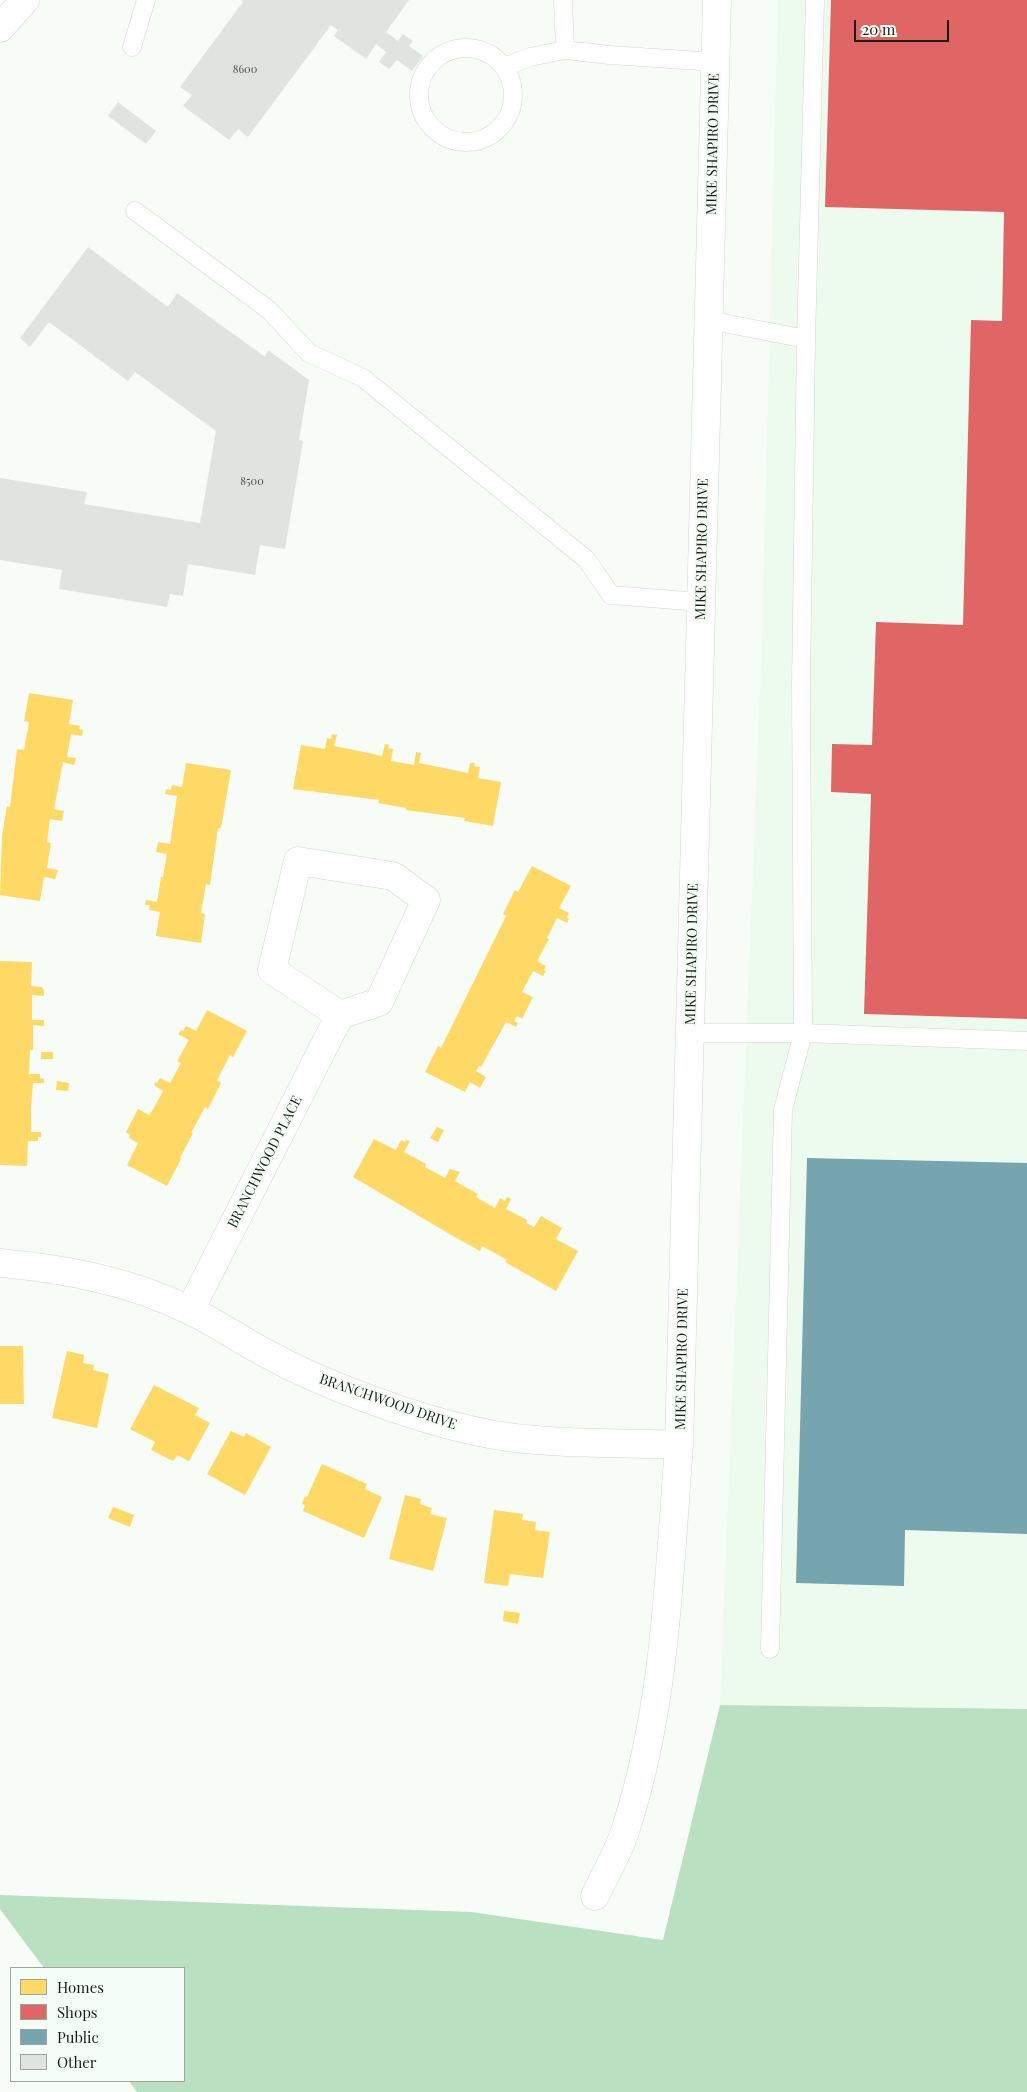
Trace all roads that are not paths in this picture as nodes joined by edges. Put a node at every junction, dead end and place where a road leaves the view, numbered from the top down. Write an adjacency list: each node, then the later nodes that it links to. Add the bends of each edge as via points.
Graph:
1 (25, 0): 6 (street)
2 (146, 0): 7 (lane)
3 (564, 0): 8 (lane)
4 (717, 0): 9 (street, MIKE SHAPIRO DRIVE)
5 (815, 0): 13 (lane)
6 (0, 28)
7 (132, 47)
8 (565, 50): 9 (lane); 10 (lane)
9 (715, 62): 12 (street, MIKE SHAPIRO DRIVE)
10 (504, 66): 10 (lane, via 494,57 471,48 442,54 425,71 418,94 425,118 436,131 459,141 480,140 495,132 510,113 513,98 511,80)
11 (134, 211): 14 (lane, via 269,310 310,353 363,378 586,559 611,595)
12 (708, 320): 13 (lane); 14 (street, MIKE SHAPIRO DRIVE)
13 (806, 339): 17 (lane, via 800,835)
14 (701, 602): 16 (street, MIKE SHAPIRO DRIVE)
15 (340, 1015): 15 (street, via 379,1002 426,900 393,876 298,861 272,970); 20 (street, BRANCHWOOD PLACE)
16 (690, 1033): 17 (lane); 21 (street, MIKE SHAPIRO DRIVE)
17 (803, 1033): 18 (lane); 22 (lane, via 783,1110)
18 (1027, 1041)
19 (0, 1264): 20 (street, BRANCHWOOD DRIVE, via 96,1276)
20 (190, 1310): 21 (street, BRANCHWOOD DRIVE, via 274,1358 340,1388 406,1412 477,1432 535,1440)
21 (679, 1445): 23 (street, MIKE SHAPIRO DRIVE, via 664,1643 655,1714 623,1836)
22 (770, 1649)
23 (595, 1896)

